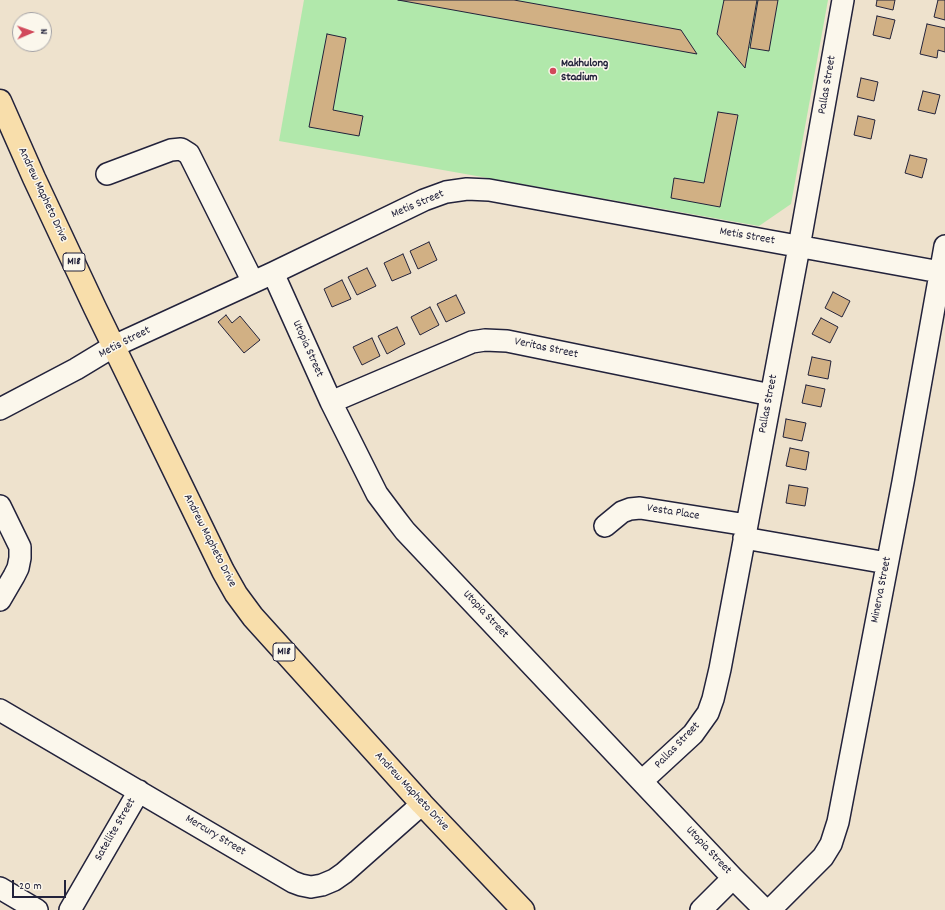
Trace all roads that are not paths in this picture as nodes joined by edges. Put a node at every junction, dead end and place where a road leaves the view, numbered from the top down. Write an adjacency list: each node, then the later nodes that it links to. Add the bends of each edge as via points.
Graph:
1 (843, 0): 4 (street, Pallas Street)
2 (0, 101): 9 (main road, Andrew Mapheto Drive / M18)
3 (107, 174): 8 (street, via 171,150 181,149 189,154)
4 (799, 246): 6 (street, Metis Street); 7 (street, Metis Street, via 489,190 467,189 446,192 424,200); 10 (street, Pallas Street)
5 (945, 246): 6 (street, Minerva Street)
6 (943, 273): 16 (street, Minerva Street)
7 (273, 274): 8 (street, Metis Street); 11 (street, Utopia Street)
8 (253, 282): 9 (street, Metis Street)
9 (114, 346): 12 (street, Metis Street); 21 (main road, Andrew Mapheto Drive / M18, via 236,594 253,617)
10 (770, 395): 11 (street, Veritas Street, via 508,341 485,340 472,342); 15 (street, Pallas Street)
11 (331, 402): 19 (street, Utopia Street, via 377,494 398,522)
12 (0, 409)
13 (0, 506): 17 (street, via 20,547 20,558 18,568)
14 (605, 526): 15 (street, Vesta Place, via 622,512 640,508)
15 (745, 532): 16 (street, Vesta Place); 19 (street, Pallas Street, via 720,669 708,713 693,734)
16 (887, 563): 29 (street, Minerva Street, via 838,822 831,844 823,857)
17 (0, 600)
18 (0, 710): 20 (street, Mercury Street)
19 (642, 781): 22 (street, Utopia Street)
20 (138, 791): 21 (street, Mercury Street, via 293,882 311,887 334,880 344,873); 25 (street, Satellite Street)
21 (422, 804): 26 (main road, Andrew Mapheto Drive / M18)
22 (733, 878): 27 (street); 28 (street, Utopia Street)
23 (0, 888): 24 (street)
24 (36, 910)
25 (70, 910)
26 (523, 910)
27 (702, 910)
28 (765, 910)
29 (770, 910)

